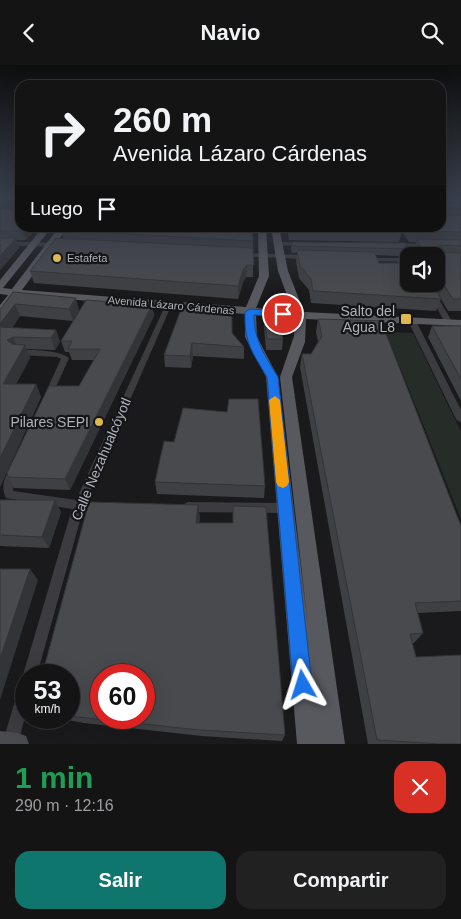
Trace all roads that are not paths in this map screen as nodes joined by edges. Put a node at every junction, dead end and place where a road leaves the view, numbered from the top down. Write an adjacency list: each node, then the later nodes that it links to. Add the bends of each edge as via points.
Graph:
1 (44, 232): 8 (main road)
2 (62, 232): 10 (main road)
3 (262, 232): 15 (main road)
4 (276, 232): 7 (main road)
5 (402, 240): 12 (street)
6 (0, 243): 8 (street)
7 (277, 243): 9 (street); 16 (main road)
8 (34, 244): 10 (street); 20 (main road)
9 (307, 244)
10 (56, 245): 22 (main road)
11 (386, 245): 12 (street)
12 (406, 246): 13 (street)
13 (434, 246)
14 (235, 255): 15 (street)
15 (264, 256): 16 (street); 26 (main road, via 264,277)
16 (279, 257): 17 (street); 27 (main road)
17 (319, 258)
18 (359, 259): 19 (street)
19 (400, 260)
20 (0, 286)
21 (0, 291): 22 (main road, Avenida Lázaro Cárdenas)
22 (15, 292): 24 (main road, Avenida Lázaro Cárdenas, via 88,303); 25 (main road)
23 (432, 292): 29 (street)
24 (168, 305): 26 (main road, Avenida Lázaro Cárdenas); 35 (street, Calle Nezahualcóyotl)
25 (0, 312)
26 (250, 312): 27 (main road, Avenida Lázaro Cárdenas); 38 (main road, via 251,337 272,377)
27 (301, 315): 28 (main road, Avenida Lázaro Cárdenas); 45 (main road, via 299,341 286,377)
28 (412, 321): 29 (main road, Avenida Lázaro Cárdenas); 33 (street)
29 (449, 323): 30 (main road, Avenida Lázaro Cárdenas)
30 (461, 323)
31 (18, 353): 32 (street, via 60,351 64,361)
32 (44, 405)
33 (461, 419)
34 (20, 458): 35 (street, via 7,484 10,495)
35 (79, 505): 36 (street); 39 (street, Calle Nezahualcóyotl)
36 (108, 506)
37 (177, 507): 38 (street)
38 (285, 508): 44 (main road)
39 (33, 664)
40 (15, 726): 42 (street)
41 (0, 743): 42 (street)
42 (10, 744): 43 (street)
43 (18, 744)
44 (308, 744)
45 (333, 744)

